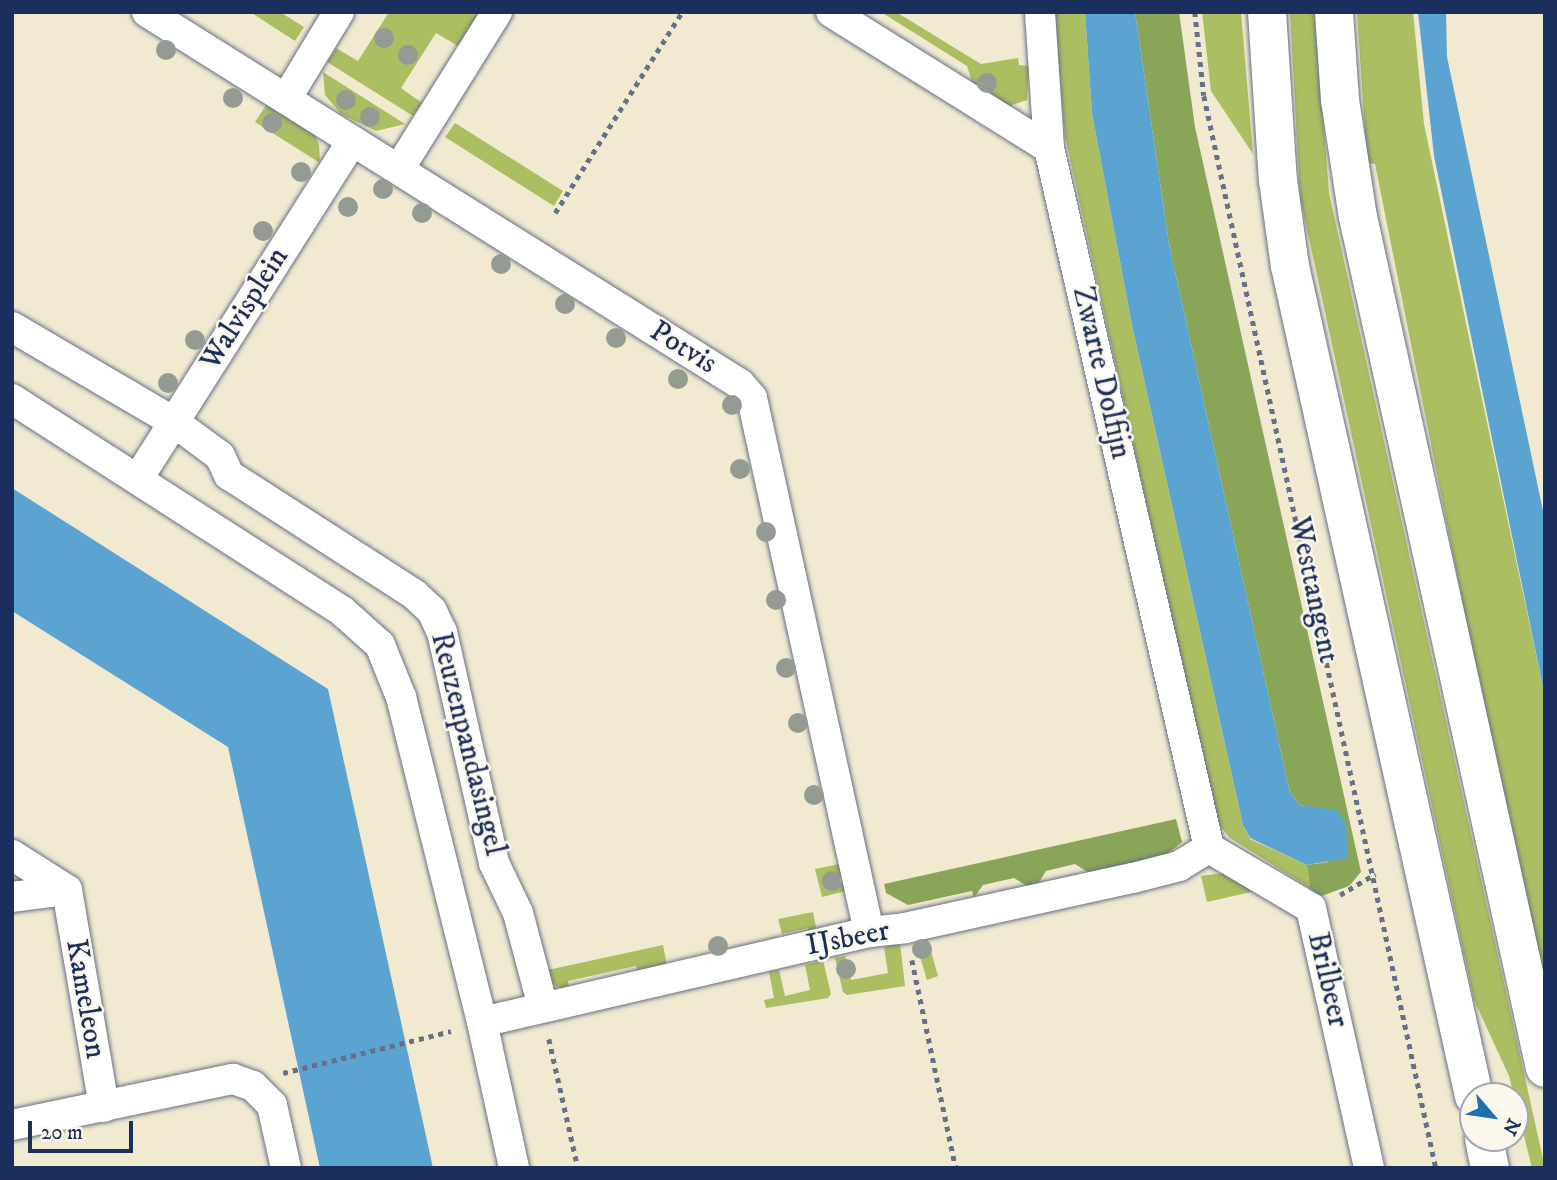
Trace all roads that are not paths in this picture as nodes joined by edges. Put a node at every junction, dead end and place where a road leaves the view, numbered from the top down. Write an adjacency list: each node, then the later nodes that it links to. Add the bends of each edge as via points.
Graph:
1 (147, 12): 8 (street, Potvis)
2 (339, 12): 8 (street)
3 (497, 12): 11 (street)
4 (831, 12): 10 (street)
5 (1040, 12): 10 (street, Zwarte Dolfijn)
6 (1267, 12): 24 (main road, Westtangent, via 1278,180 1290,266)
7 (1334, 12): 23 (main road, via 1340,100 1358,217)
8 (286, 99): 9 (street, Potvis)
9 (352, 141): 11 (street, Potvis); 14 (street, Walvisplein)
10 (1049, 148): 16 (street, Zwarte Dolfijn)
11 (399, 169): 20 (street, Potvis, via 740,384 752,398)
12 (12, 327): 14 (street, Reuzenpandasingel)
13 (12, 398): 15 (street, Reuzenpandasingel)
14 (174, 422): 15 (street, Walvisplein); 21 (street, Reuzenpandasingel, via 220,456 229,475 415,595 432,611 442,632 494,863 518,914)
15 (139, 477): 22 (street, Reuzenpandasingel, via 342,611 380,645 401,696)
16 (1209, 848): 20 (street, IJsbeer, via 1179,866 1133,878); 29 (street, Brilbeer, via 1311,908)
17 (12, 855): 18 (street)
18 (66, 890): 19 (street); 25 (street, Kameleon)
19 (12, 897)
20 (869, 932): 21 (street, IJsbeer)
21 (542, 1007): 22 (street, IJsbeer)
22 (482, 1022): 28 (street, Reuzenpandasingel)
23 (1545, 1068)
24 (1471, 1082)
25 (104, 1107): 26 (street); 27 (street, via 233,1079 253,1086 272,1105)
26 (12, 1125)
27 (286, 1168)
28 (514, 1168)
29 (1369, 1168)

